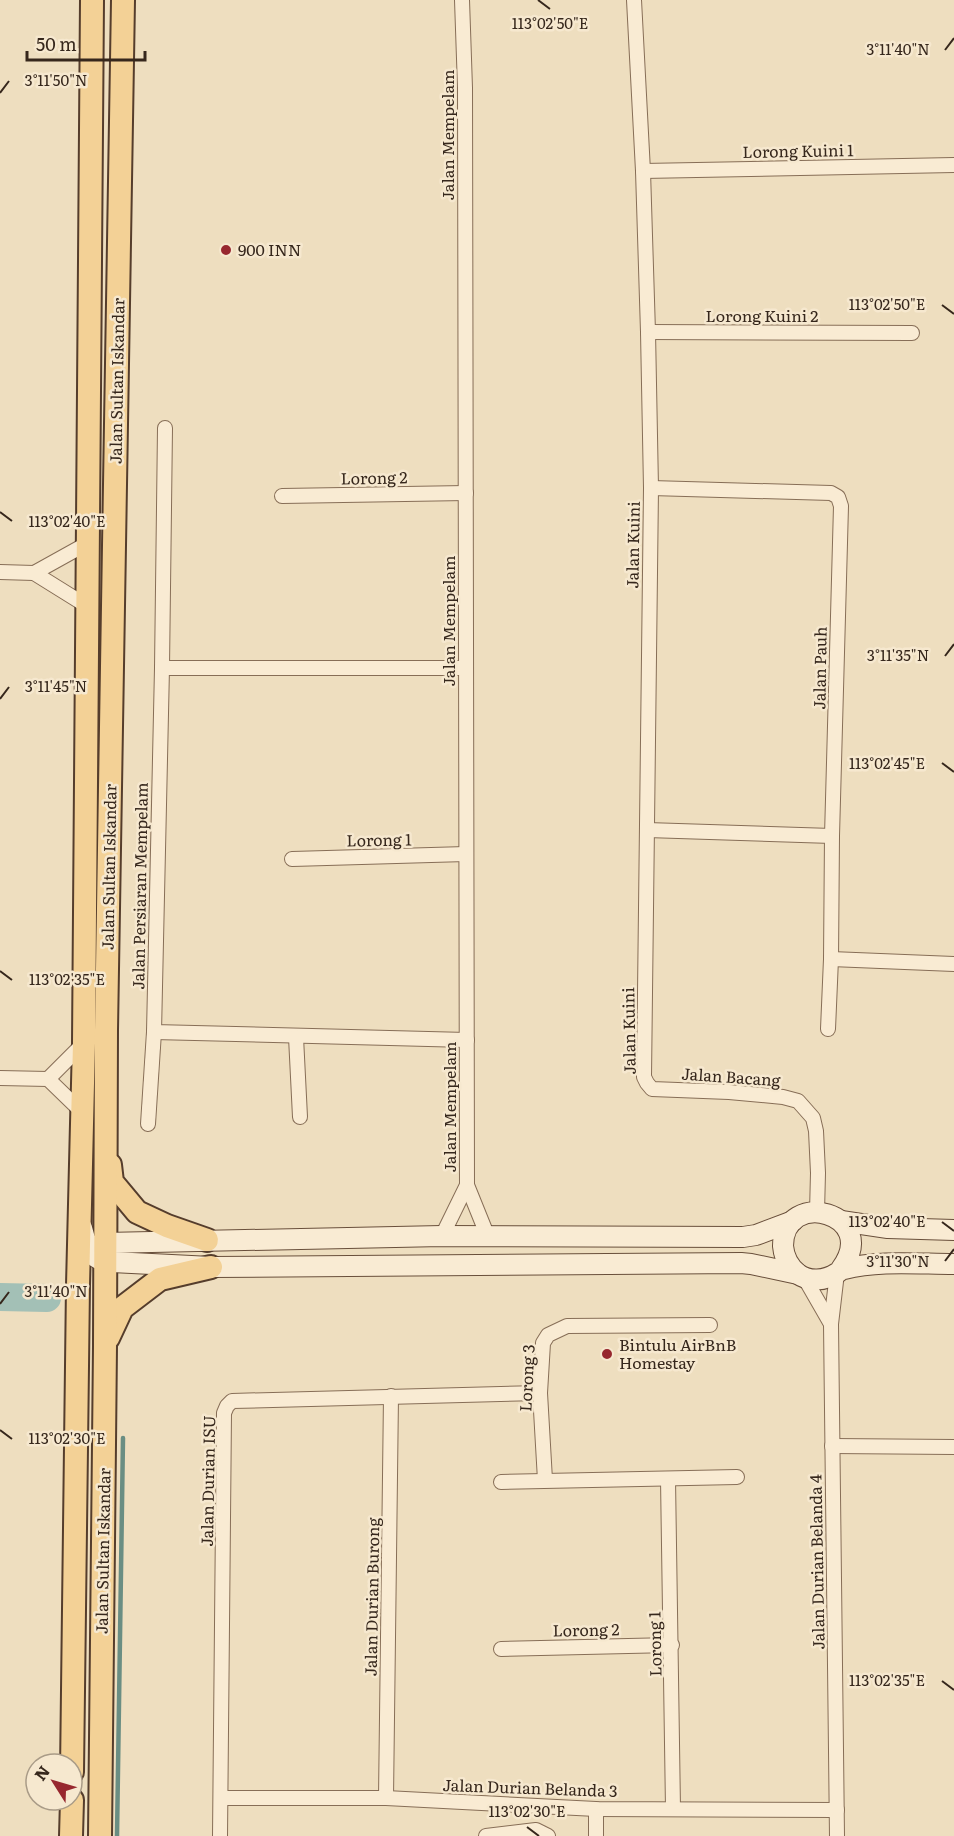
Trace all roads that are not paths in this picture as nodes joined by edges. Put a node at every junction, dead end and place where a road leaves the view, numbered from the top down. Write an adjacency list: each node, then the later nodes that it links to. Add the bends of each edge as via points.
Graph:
1 (462, 0): 11 (street, Jalan Mempelam)
2 (634, 0): 6 (street, Jalan Kuini)
3 (92, 3): 13 (main road)
4 (123, 3): 36 (main road, Jalan Sultan Iskandar)
5 (954, 165): 6 (street, Lorong Kuini 1)
6 (643, 171): 7 (street, Jalan Kuini)
7 (648, 332): 8 (street, Lorong Kuini 2); 10 (street, Jalan Kuini)
8 (912, 333)
9 (165, 428): 17 (street, Jalan Persiaran Mempelam)
10 (651, 488): 19 (street, Jalan Kuini); 20 (street, Jalan Pauh, via 831,493 838,497 841,506)
11 (466, 493): 12 (street, Lorong 2); 18 (street, Jalan Mempelam)
12 (282, 496)
13 (88, 543): 15 (street); 16 (main road)
14 (0, 572): 15 (street)
15 (34, 573): 16 (street)
16 (87, 606): 29 (main road)
17 (162, 668): 18 (street); 26 (street, Jalan Persiaran Mempelam)
18 (466, 668): 21 (street, Jalan Mempelam)
19 (647, 831): 20 (street); 32 (street, Jalan Kuini, via 644,1077)
20 (832, 836): 23 (street, Jalan Pauh)
21 (466, 855): 22 (street, Lorong 1); 28 (street, Jalan Mempelam)
22 (292, 859)
23 (831, 959): 24 (street); 25 (street, Jalan Pauh)
24 (954, 964)
25 (828, 1029)
26 (154, 1032): 27 (street); 35 (street, Jalan Persiaran Mempelam)
27 (296, 1037): 28 (street); 34 (street)
28 (467, 1040): 37 (street, Jalan Mempelam)
29 (84, 1043): 31 (street); 33 (main road)
30 (0, 1078): 31 (street)
31 (48, 1079): 33 (street)
32 (652, 1089): 38 (street, Jalan Bacang, via 729,1092 798,1101 813,1118 816,1131)
33 (81, 1111): 39 (main road)
34 (300, 1117)
35 (148, 1124)
36 (106, 1140): 45 (main road, via 112,1182 137,1212); 46 (main road, Jalan Sultan Iskandar)
37 (467, 1185): 43 (street, Jalan Mempelam); 44 (street)
38 (817, 1212): 40 (street); 41 (street)
39 (80, 1219): 46 (street, via 85,1240); 51 (main road)
40 (793, 1221): 44 (street, via 743,1237); 50 (street, via 783,1249 791,1268)
41 (841, 1221): 42 (street, via 888,1228); 49 (street, via 851,1240 851,1251)
42 (954, 1230)
43 (442, 1236): 44 (street); 45 (street)
44 (488, 1237)
45 (207, 1240): 46 (street)
46 (100, 1252): 48 (street); 51 (street, via 88,1256); 54 (main road, Jalan Sultan Iskandar)
47 (954, 1264): 49 (street, via 884,1264)
48 (211, 1267): 50 (street, via 741,1263); 54 (main road, via 160,1279 122,1308)
49 (839, 1271): 50 (street, via 815,1280); 52 (street, Jalan Durian Belanda 4)
50 (801, 1276): 52 (street)
51 (78, 1285): 65 (main road)
52 (831, 1324): 57 (street, Jalan Durian Belanda 4)
53 (710, 1325): 55 (street, Lorong 3, via 556,1329 543,1343)
54 (105, 1346): 73 (main road, Jalan Sultan Iskandar)
55 (540, 1393): 56 (street, Jalan Durian ISU); 61 (street, Lorong 3)
56 (390, 1396): 66 (street, Jalan Durian ISU, via 232,1401 226,1406); 67 (street, Jalan Durian Burong)
57 (832, 1446): 58 (street); 70 (street, Jalan Durian Belanda 4)
58 (954, 1447)
59 (737, 1477): 60 (street)
60 (668, 1479): 61 (street); 63 (street, Lorong 1)
61 (545, 1480): 62 (street)
62 (501, 1482)
63 (672, 1645): 64 (street, Lorong 2); 69 (street, Lorong 1)
64 (501, 1649)
65 (72, 1752)
66 (221, 1798): 67 (street, Jalan Durian Belanda 3); 74 (street, Jalan Durian ISU)
67 (386, 1798): 68 (street, Jalan Durian Belanda 3)
68 (596, 1809): 69 (street, Jalan Durian Belanda 3); 77 (street)
69 (673, 1809): 70 (street, Jalan Durian Belanda 3)
70 (837, 1810): 78 (street, Jalan Durian Belanda 4)
71 (72, 1812): 72 (main road)
72 (71, 1836)
73 (100, 1836)
74 (220, 1836)
75 (486, 1836): 76 (street, via 536,1830)
76 (548, 1836)
77 (596, 1836)
78 (837, 1836)

